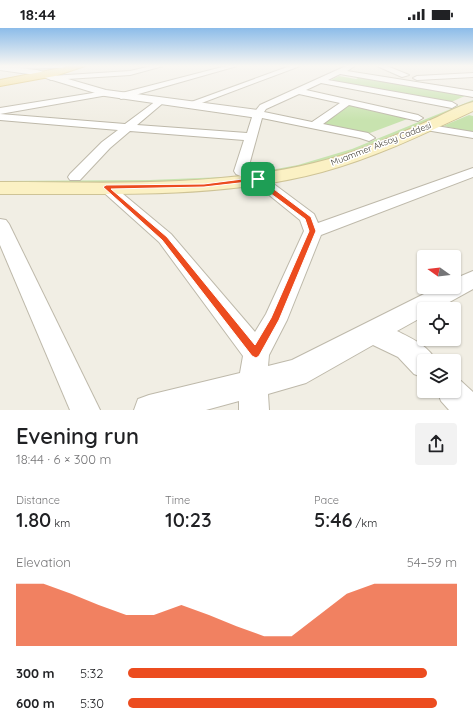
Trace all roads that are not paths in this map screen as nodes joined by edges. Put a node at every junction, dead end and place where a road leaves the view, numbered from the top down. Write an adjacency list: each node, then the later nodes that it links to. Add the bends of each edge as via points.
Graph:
1 (72, 84): 10 (street)
2 (167, 84): 11 (street)
3 (247, 84): 15 (street)
4 (315, 84): 9 (street)
5 (340, 84): 14 (street)
6 (411, 84): 8 (street)
7 (431, 84): 8 (street, via 438,86)
8 (435, 88): 14 (street)
9 (298, 91): 13 (street); 17 (street, via 263,108)
10 (105, 94): 11 (street); 16 (street)
11 (121, 96): 12 (street)
12 (160, 101): 15 (street); 21 (street)
13 (347, 102): 19 (street); 20 (street)
14 (468, 104): 19 (main road, Muammer Aksoy Caddesi)
15 (188, 105): 17 (street)
16 (0, 111)
17 (258, 114): 20 (street); 23 (street)
18 (0, 117): 21 (street)
19 (421, 123): 22 (street); 24 (main road); 29 (main road, Muammer Aksoy Caddesi, via 334,163)
20 (314, 125): 24 (street)
21 (127, 128): 23 (street); 27 (street, via 106,145)
22 (473, 135)
23 (250, 137): 25 (street)
24 (369, 138): 25 (main road, via 320,155)
25 (242, 171): 27 (main road, via 178,177); 29 (street)
26 (473, 172): 33 (street)
27 (75, 177): 28 (main road)
28 (0, 178)
29 (258, 179): 30 (main road, Muammer Aksoy Caddesi, via 198,186); 33 (street, via 308,218)
30 (106, 187): 31 (main road, Muammer Aksoy Caddesi); 36 (street, via 165,238)
31 (0, 188)
32 (0, 224): 40 (street)
33 (313, 231): 36 (street, via 275,320)
34 (473, 279): 35 (street)
35 (373, 332): 37 (street, via 407,349); 38 (street)
36 (256, 353): 38 (street)
37 (417, 358)
38 (254, 397): 41 (street)
39 (457, 398): 42 (street)
40 (85, 410)
41 (149, 410)
42 (470, 410)

